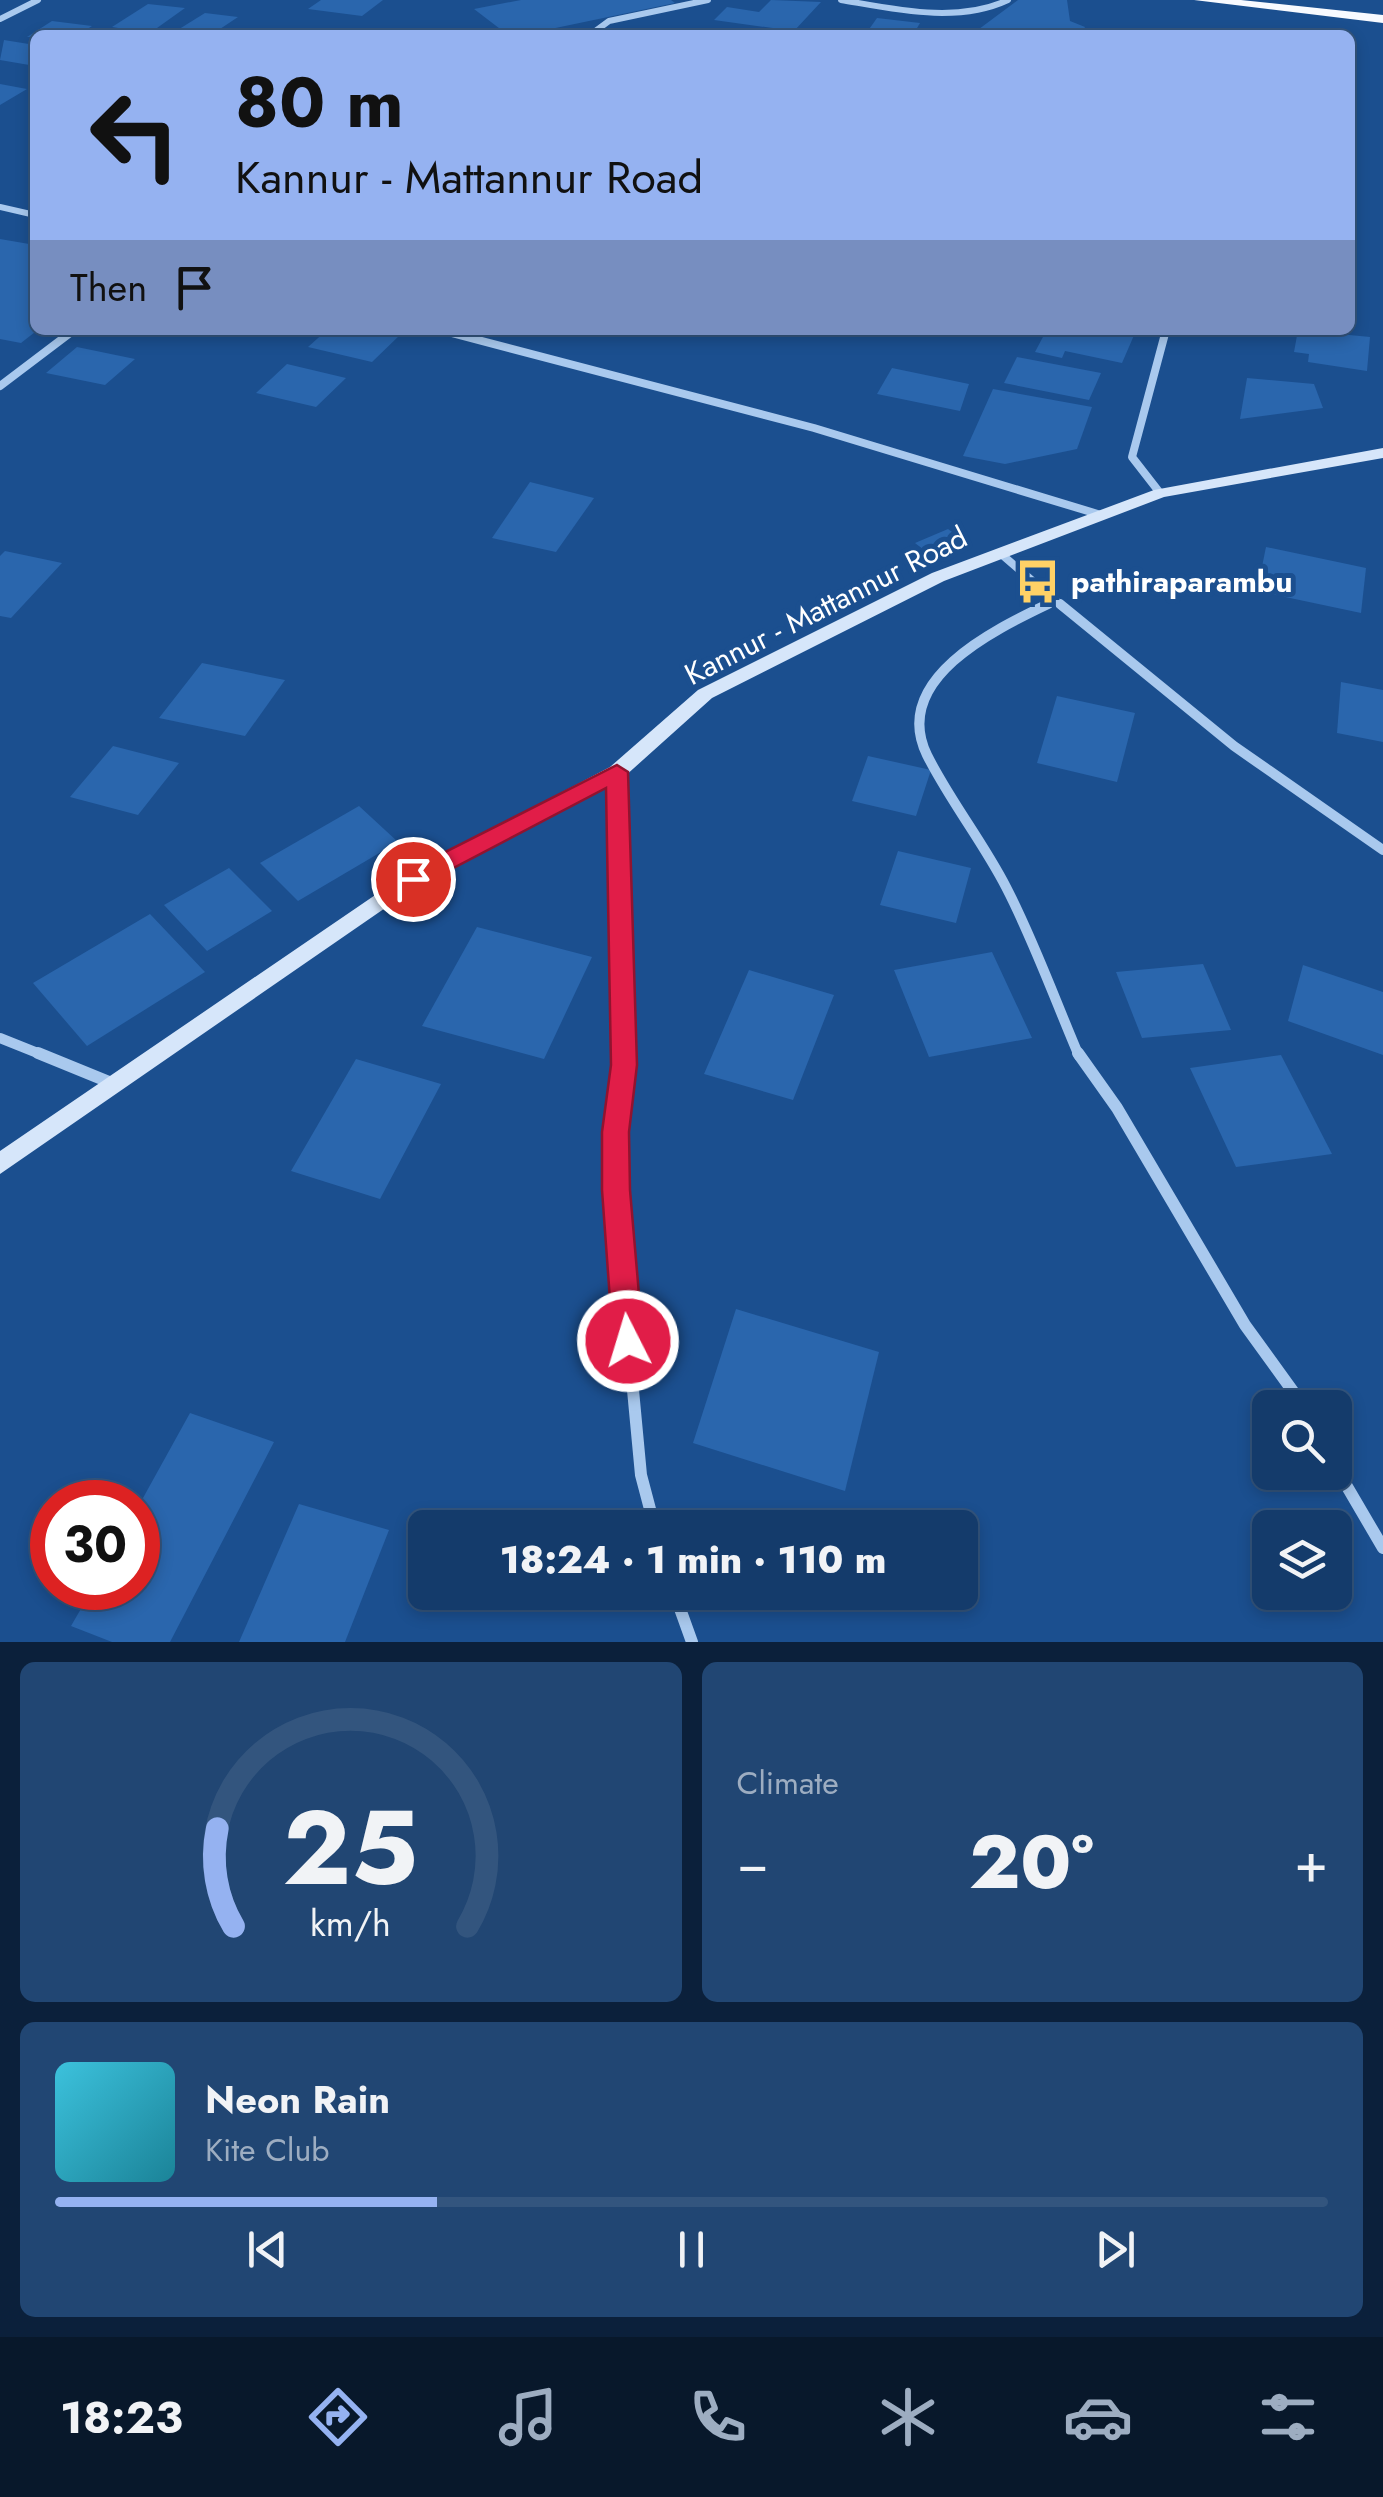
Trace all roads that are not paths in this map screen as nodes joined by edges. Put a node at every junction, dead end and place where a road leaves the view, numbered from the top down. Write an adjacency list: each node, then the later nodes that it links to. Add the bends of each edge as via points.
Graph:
1 (38, 0): 8 (street)
2 (708, 0): 10 (street, via 609,21)
3 (842, 0): 4 (street, via 957,13)
4 (1008, 0)
5 (1202, 0): 6 (highway)
6 (1298, 3): 7 (highway); 9 (highway)
7 (1383, 10)
8 (0, 19)
9 (1383, 19)
10 (597, 30)
11 (0, 207): 12 (street)
12 (30, 214)
13 (67, 335): 16 (street)
14 (459, 335): 19 (street, via 814,428)
15 (1163, 335): 18 (street, via 1132,456)
16 (0, 386)
17 (1383, 453): 18 (main road, Kannur - Mattannur Road)
18 (1160, 493): 19 (main road, Kannur - Mattannur Road)
19 (1101, 515): 20 (main road, Kannur - Mattannur Road)
20 (1000, 553): 21 (street); 22 (main road, Kannur - Mattannur Road, via 938,577 705,694)
21 (1055, 601): 23 (street, via 1296,792); 27 (street, via 952,656 937,672 926,690 924,751 1006,887 1085,1069 1117,1108 1227,1295)
22 (617, 772): 25 (main road, Kannur - Mattannur Road, via 413,879); 29 (street, via 624,1065 615,1132 617,1220)
23 (1383, 850)
24 (0, 1038): 25 (street)
25 (115, 1084): 26 (main road, Kannur - Mattannur Road)
26 (0, 1164)
27 (1293, 1390)
28 (1349, 1490): 30 (street)
29 (650, 1510)
30 (1383, 1548)
31 (680, 1610): 32 (street)
32 (692, 1642)

